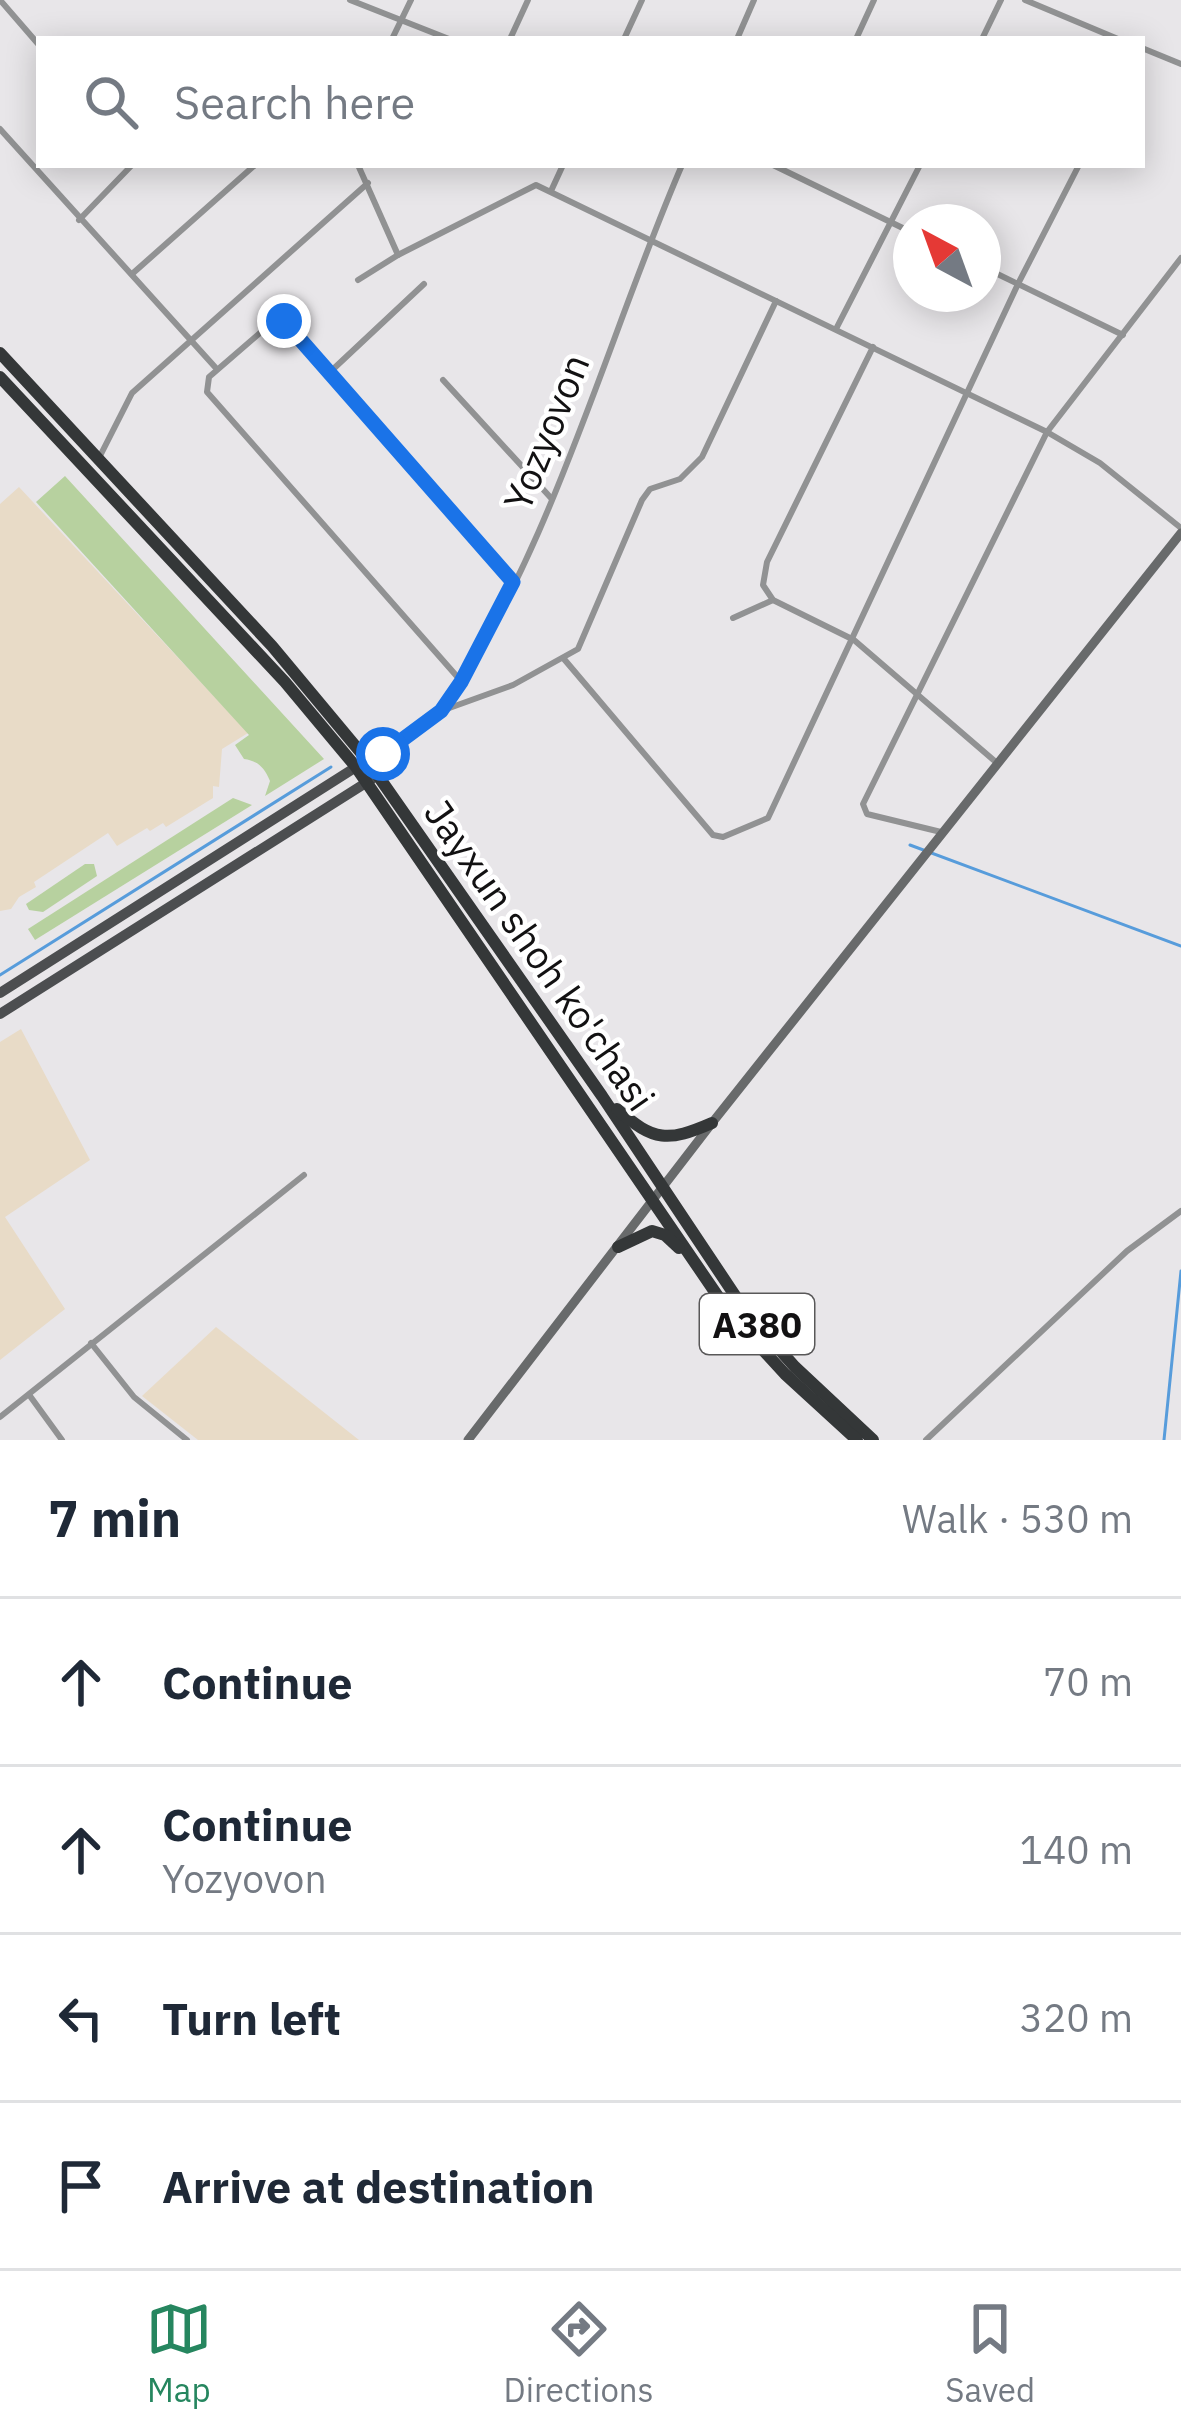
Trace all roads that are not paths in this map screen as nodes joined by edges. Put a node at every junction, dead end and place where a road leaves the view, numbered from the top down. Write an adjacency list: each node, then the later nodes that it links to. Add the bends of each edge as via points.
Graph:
1 (0, 0): 19 (street)
2 (350, 0): 10 (street)
3 (411, 0): 10 (street)
4 (528, 0): 13 (street)
5 (642, 0): 14 (street)
6 (754, 0): 15 (street)
7 (874, 0): 16 (street)
8 (1001, 0): 17 (street)
9 (1025, 0): 18 (street)
10 (401, 20): 11 (street); 12 (street)
11 (393, 36)
12 (441, 36)
13 (511, 36)
14 (625, 36)
15 (738, 36)
16 (857, 36)
17 (983, 36)
18 (1111, 36)
19 (36, 42)
20 (1145, 49): 21 (street)
21 (1181, 64)
22 (0, 129): 35 (street)
23 (129, 168): 35 (street)
24 (252, 168): 40 (street)
25 (360, 168): 33 (street)
26 (562, 168): 34 (street)
27 (681, 168): 37 (street, Yozyovon)
28 (780, 168): 32 (street)
29 (799, 168): 32 (street)
30 (919, 168): 36 (street)
31 (1077, 168): 44 (street)
32 (796, 175): 36 (street)
33 (368, 183): 38 (street); 48 (street)
34 (551, 190): 37 (street); 38 (street, via 530,188)
35 (79, 220): 40 (street)
36 (892, 223): 46 (street)
37 (650, 239): 45 (street); 58 (street, Yozyovon)
38 (398, 255): 42 (street)
39 (1181, 259): 47 (street)
40 (132, 274): 48 (street)
41 (1001, 276): 44 (street)
42 (358, 280)
43 (424, 284): 52 (street)
44 (1018, 284): 47 (street); 55 (street)
45 (776, 302): 46 (street); 64 (street, via 702,458 642,500 587,631)
46 (836, 328): 49 (street)
47 (1123, 335): 56 (street)
48 (190, 341): 51 (street); 57 (street, via 132,393)
49 (873, 347): 55 (street); 61 (street, via 763,573)
50 (0, 353): 57 (highway, Jayxun shoh ko'chasi / A380)
51 (216, 368): 52 (street, via 279,320); 65 (street, via 207,392)
52 (329, 373): 60 (street)
53 (0, 377): 69 (highway, Jayxun shoh ko'chasi / A380)
54 (443, 380): 58 (street)
55 (967, 394): 56 (street); 63 (street)
56 (1047, 432): 59 (street, via 1100,463); 66 (street)
57 (99, 460): 69 (highway, Jayxun shoh ko'chasi / A380, via 272,646)
58 (550, 498): 60 (street, Yozyovon)
59 (1181, 531): 68 (main road)
60 (513, 582): 65 (street, Yozyovon)
61 (773, 600): 62 (street); 63 (street)
62 (733, 617)
63 (854, 640): 64 (street, via 768,818 723,837 713,835); 66 (street)
64 (564, 659): 67 (street)
65 (461, 682): 67 (street, Yozyovon)
66 (920, 695): 68 (street); 70 (street, via 863,811)
67 (441, 711): 69 (street)
68 (997, 763): 70 (main road)
69 (367, 770): 71 (main road); 72 (main road); 73 (highway, Jayxun shoh ko'chasi / A380); 77 (highway, Jayxun shoh ko'chasi / A380)
70 (941, 832): 74 (main road)
71 (0, 993)
72 (0, 1014)
73 (602, 1096): 74 (highway, via 651,1135 677,1138); 76 (highway, Jayxun shoh ko'chasi / A380)
74 (712, 1123): 76 (main road)
75 (304, 1174): 81 (street)
76 (663, 1188): 77 (main road); 88 (highway, Jayxun shoh ko'chasi / A380, via 746,1312)
77 (653, 1201): 79 (main road); 80 (highway, Jayxun shoh ko'chasi / A380)
78 (1181, 1211): 89 (street, via 1127,1251)
79 (618, 1247): 80 (highway, via 652,1231 665,1235); 86 (main road)
80 (703, 1275): 87 (highway, Jayxun shoh ko'chasi / A380, via 785,1374)
81 (92, 1343): 82 (street); 85 (street, via 134,1396)
82 (29, 1396): 83 (street); 84 (street)
83 (0, 1418)
84 (62, 1440)
85 (187, 1440)
86 (468, 1440)
87 (856, 1440)
88 (874, 1440)
89 (926, 1440)

